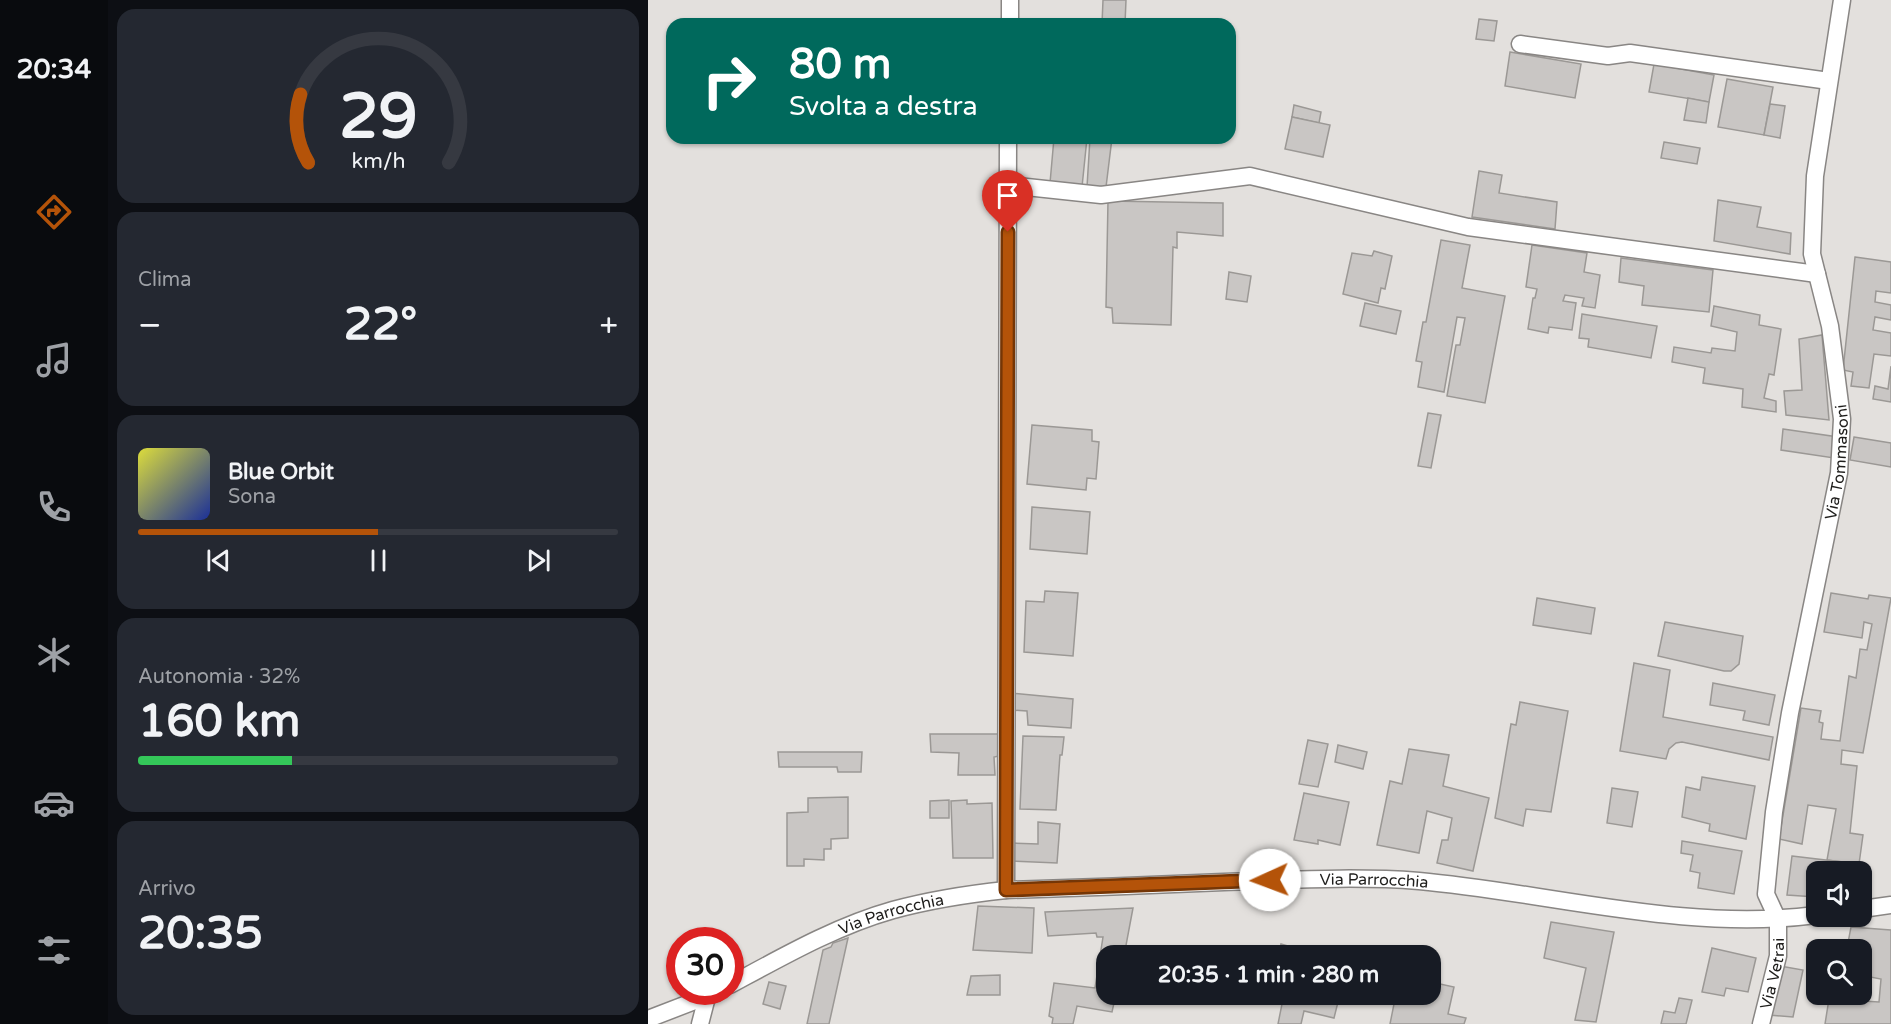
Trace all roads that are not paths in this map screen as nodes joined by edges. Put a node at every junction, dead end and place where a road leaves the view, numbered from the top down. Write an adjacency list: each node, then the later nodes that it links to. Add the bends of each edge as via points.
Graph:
1 (1010, 0): 3 (street)
2 (1842, 0): 5 (street, Via Tommasoni)
3 (1010, 18)
4 (1520, 44): 5 (street, via 1608,56 1630,53)
5 (1829, 81): 8 (street, Via Tommasoni, via 1815,176 1812,254)
6 (1008, 144): 7 (street)
7 (1008, 185): 8 (street, via 1101,195 1250,176 1468,228); 9 (street)
8 (1817, 274): 13 (street, Via Tommasoni, via 1830,326 1842,419 1839,472 1774,812 1766,894)
9 (1006, 890): 13 (street, Via Parrocchia, via 1375,879 1420,881 1674,916); 14 (street, Via Parrocchia, via 965,894 892,910 836,932)
10 (1891, 905): 11 (street)
11 (1872, 908)
12 (1806, 916): 13 (street, Via Parrocchia)
13 (1779, 920): 19 (street, Via Vetrai, via 1778,956)
14 (744, 978)
15 (684, 1005): 17 (street)
16 (708, 1005): 18 (street)
17 (648, 1019)
18 (700, 1024)
19 (1761, 1024)

